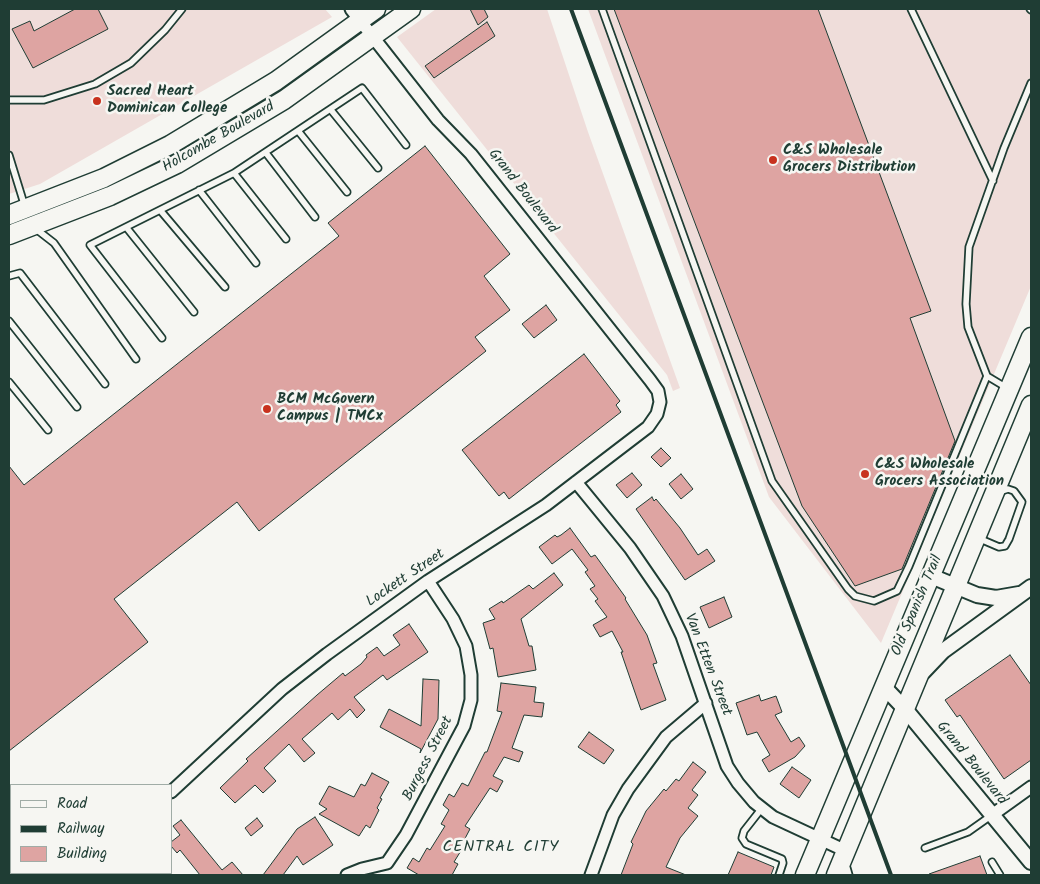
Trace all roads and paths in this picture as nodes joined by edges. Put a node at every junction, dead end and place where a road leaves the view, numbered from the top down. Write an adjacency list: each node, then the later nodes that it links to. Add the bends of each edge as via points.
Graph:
1 (182, 9): 9 (lane, via 131,63 94,84 44,100)
2 (376, 9): 6 (main road, Holcombe Boulevard)
3 (411, 9): 7 (main road, Holcombe Boulevard)
4 (602, 9): 36 (lane, via 772,481 856,596 874,600 897,591)
5 (911, 9): 17 (lane)
6 (355, 15): 7 (street, Grand Boulevard); 20 (main road, Holcombe Boulevard, via 268,86 170,145 104,178)
7 (372, 37): 24 (main road, Holcombe Boulevard, via 284,100 185,160); 40 (street, Grand Boulevard, via 438,120 471,154 633,358 658,391)
8 (1031, 83): 17 (lane)
9 (9, 100)
10 (331, 110): 11 (lane); 12 (lane, via 362,88); 15 (lane)
11 (299, 132): 13 (lane); 19 (lane)
12 (406, 145)
13 (266, 153): 16 (lane); 23 (lane)
14 (9, 155): 20 (lane)
15 (378, 168)
16 (234, 173): 18 (lane); 27 (lane)
17 (993, 181): 36 (lane, via 969,247 966,304 968,327)
18 (199, 190): 21 (lane); 28 (lane)
19 (347, 192)
20 (26, 209): 22 (main road, Holcombe Boulevard); 24 (lane)
21 (160, 210): 25 (lane); 30 (lane)
22 (9, 215)
23 (315, 217)
24 (34, 227): 26 (main road, Holcombe Boulevard); 35 (lane, via 54,243)
25 (126, 227): 31 (lane); 34 (lane, via 90,245)
26 (9, 235)
27 (286, 239)
28 (256, 263)
29 (9, 276): 38 (lane, via 20,273)
30 (225, 288)
31 (194, 312)
32 (9, 321): 42 (lane)
33 (1031, 337): 39 (main road, Old Spanish Trail)
34 (162, 338)
35 (136, 359)
36 (987, 376): 39 (lane)
37 (9, 382): 43 (lane)
38 (105, 384)
39 (1009, 388): 45 (main road, Old Spanish Trail)
40 (660, 402): 44 (street, Lockett Street, via 648,427)
41 (1031, 406): 46 (main road, Old Spanish Trail)
42 (77, 407)
43 (48, 430)
44 (576, 482): 49 (street, Lockett Street); 54 (street, Van Etten Street, via 630,548 663,596 682,636)
45 (971, 482): 46 (main road); 48 (main road, Old Spanish Trail)
46 (995, 492): 47 (main road, Old Spanish Trail); 47 (lane, via 1014,491 1022,502 1009,539 1005,546 999,548)
47 (976, 537): 50 (main road, Old Spanish Trail)
48 (931, 576): 50 (street); 53 (main road, Old Spanish Trail)
49 (428, 581): 57 (street, Lockett Street, via 282,689); 64 (street, Burgess Street, via 466,646 471,700 456,746)
50 (956, 586): 51 (street, via 977,595 996,598); 52 (main road, Old Spanish Trail)
51 (1027, 592): 52 (street, via 943,651)
52 (919, 677): 55 (main road, Old Spanish Trail)
53 (884, 687): 55 (street, Grand Boulevard); 60 (main road, Old Spanish Trail)
54 (706, 703): 58 (street, Van Etten Street, via 728,766 738,783); 68 (street, via 666,736 628,789 614,815)
55 (905, 708): 59 (street, Grand Boulevard); 65 (main road, Old Spanish Trail)
56 (1031, 787): 59 (street)
57 (172, 791)
58 (762, 808): 60 (street, Van Etten Street, via 773,817); 69 (lane, via 742,838 746,844 782,859)
59 (992, 815): 61 (lane, via 968,832); 62 (street, Grand Boulevard)
60 (820, 840): 65 (street, Van Etten Street); 70 (main road, Old Spanish Trail)
61 (925, 848)
62 (1030, 858)
63 (992, 862): 71 (lane)
64 (387, 863): 66 (street); 67 (street, Burgess Street)
65 (843, 866)
66 (347, 875)
67 (381, 875)
68 (591, 875)
69 (779, 875)
70 (805, 875)
71 (1000, 875)

